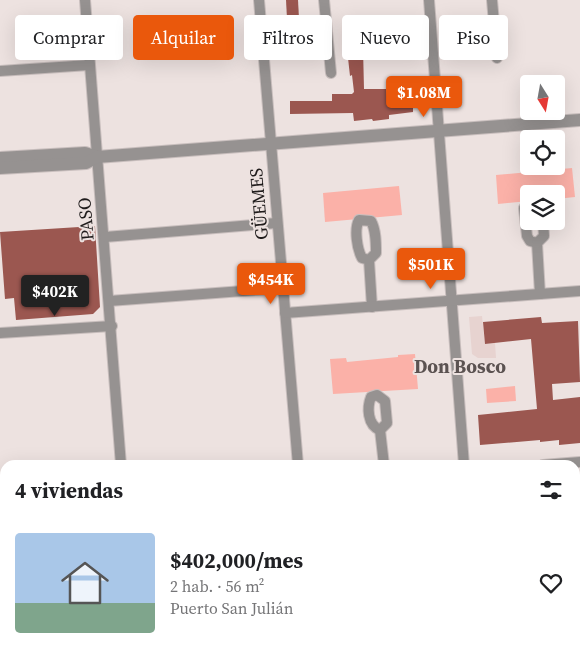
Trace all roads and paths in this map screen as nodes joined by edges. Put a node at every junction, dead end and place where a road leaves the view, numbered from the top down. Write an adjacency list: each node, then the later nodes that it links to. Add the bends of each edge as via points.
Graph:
1 (85, 0): 7 (street, PASO)
2 (259, 0): 12 (street, GÜEMES)
3 (324, 0): 9 (street)
4 (429, 0): 11 (street)
5 (492, 0): 6 (street)
6 (493, 15)
7 (89, 65): 8 (street); 13 (street, PASO)
8 (0, 71)
9 (331, 73)
10 (580, 120): 11 (street)
11 (439, 131): 12 (street); 25 (street)
12 (270, 142): 13 (street); 16 (street, GÜEMES)
13 (97, 157): 14 (street, via 85,153); 15 (street, via 86,163); 19 (street, PASO)
14 (0, 158)
15 (0, 168)
16 (277, 223): 19 (street); 22 (street, GÜEMES)
17 (526, 230): 20 (street, via 530,241)
18 (544, 230): 20 (street, via 544,236)
19 (104, 237): 26 (street, PASO)
20 (537, 243): 24 (street)
21 (369, 260): 27 (street)
22 (282, 288): 26 (street); 28 (street, GÜEMES)
23 (580, 290): 24 (street)
24 (540, 294): 25 (street)
25 (452, 300): 27 (street); 35 (street)
26 (109, 301): 29 (street, PASO)
27 (372, 307): 28 (street)
28 (285, 313): 33 (street, GÜEMES)
29 (112, 326): 30 (street); 32 (street, PASO)
30 (0, 333)
31 (380, 430): 34 (street)
32 (121, 460)
33 (298, 460)
34 (383, 460)
35 (464, 460)

